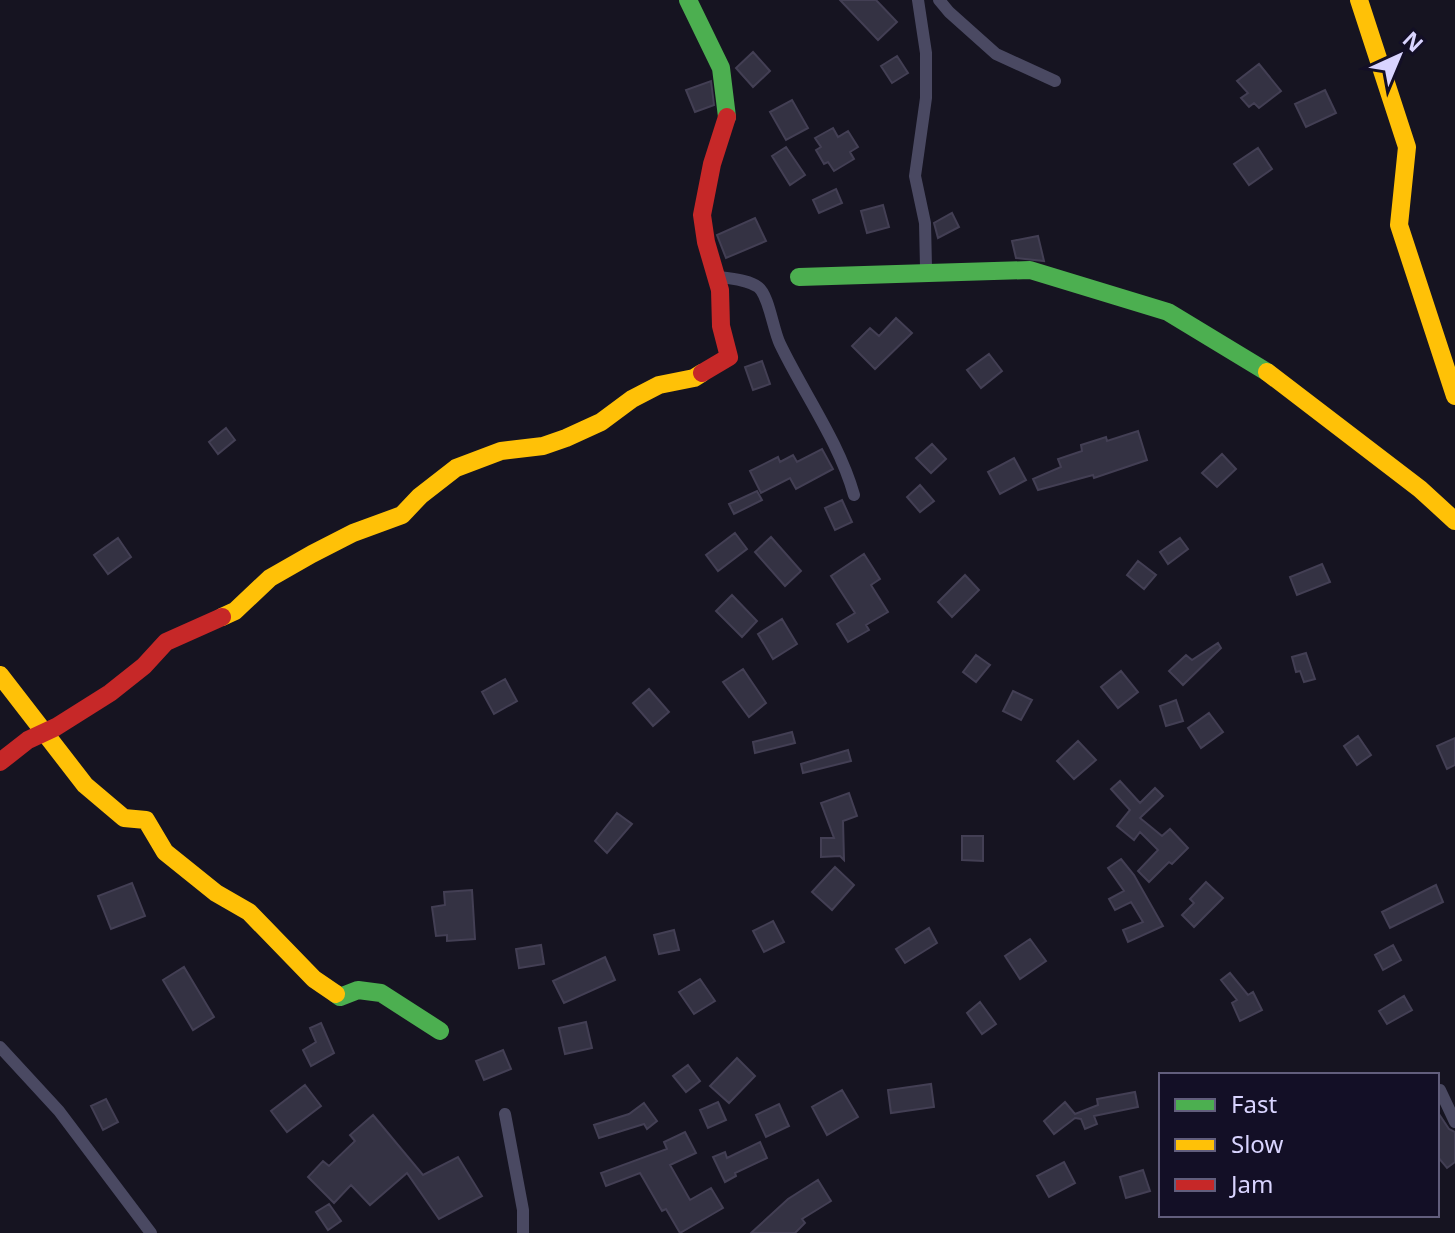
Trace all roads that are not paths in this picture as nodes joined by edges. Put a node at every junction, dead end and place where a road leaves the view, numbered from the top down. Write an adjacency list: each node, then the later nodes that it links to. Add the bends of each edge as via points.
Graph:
1 (688, 0): 7 (street, via 721,68 728,114 702,215)
2 (918, 0): 6 (street, via 926,98 915,176 925,223)
3 (939, 0): 5 (street, via 996,54)
4 (1359, 0): 9 (street, via 1407,147 1399,225)
5 (1055, 81)
6 (926, 267)
7 (716, 276): 10 (street, via 748,282 765,295 776,335 847,469); 13 (street, via 729,357 694,378 659,385 566,438 501,451 456,468 402,515 353,533 270,578 235,611 166,642 110,693)
8 (799, 277): 11 (street, via 1030,270 1168,312 1282,381)
9 (1455, 396)
10 (854, 495)
11 (1455, 521)
12 (0, 675): 13 (street)
13 (43, 733): 14 (street); 15 (street, via 85,785 124,818 146,820 165,852 249,912 314,979 340,997 358,990 381,993)
14 (0, 762)
15 (440, 1031)
16 (0, 1047): 20 (street, via 59,1111)
17 (1440, 1090): 19 (street)
18 (505, 1114): 21 (street)
19 (1455, 1122)
20 (151, 1233)
21 (523, 1233)

